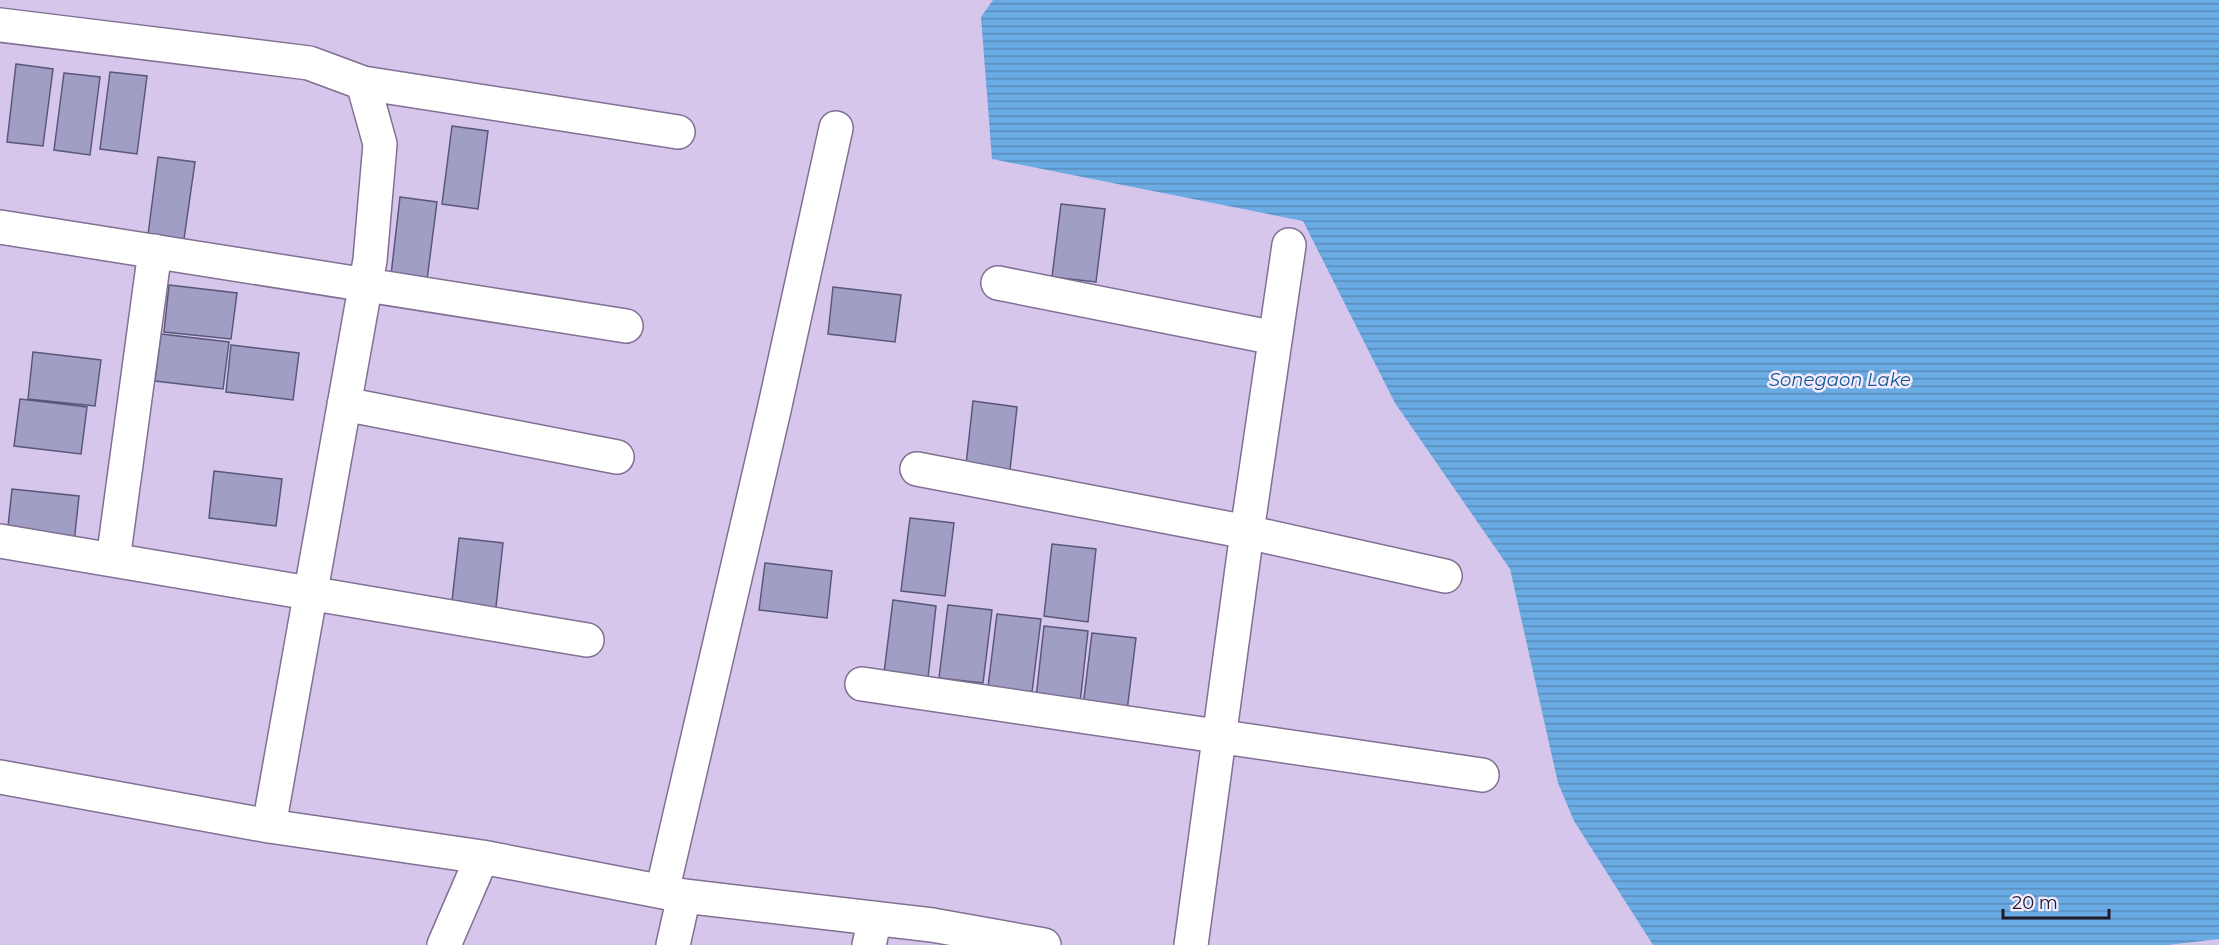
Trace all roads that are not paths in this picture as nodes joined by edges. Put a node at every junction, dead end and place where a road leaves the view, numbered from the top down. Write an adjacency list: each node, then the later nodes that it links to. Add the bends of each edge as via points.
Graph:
1 (0, 25): 2 (street, via 309,63)
2 (363, 83): 4 (street); 9 (street, via 380,144)
3 (836, 128): 27 (street)
4 (678, 132)
5 (0, 227): 7 (street)
6 (1289, 245): 11 (street)
7 (155, 251): 9 (street); 17 (street)
8 (998, 283): 11 (street)
9 (365, 284): 10 (street); 12 (street)
10 (626, 326)
11 (1275, 338): 15 (street)
12 (344, 404): 13 (street); 19 (street)
13 (617, 457)
14 (917, 469): 15 (street)
15 (1247, 532): 18 (street); 22 (street)
16 (0, 541): 17 (street)
17 (113, 560): 19 (street)
18 (1445, 576)
19 (311, 592): 20 (street); 25 (street)
20 (587, 640)
21 (862, 684): 22 (street)
22 (1219, 738): 23 (street); 33 (street)
23 (1482, 775)
24 (0, 777): 25 (street)
25 (269, 826): 26 (street)
26 (482, 857): 27 (street); 30 (street)
27 (673, 894): 28 (street); 31 (street)
28 (872, 931): 29 (street)
29 (994, 941): 32 (street)
30 (444, 945)
31 (673, 945)
32 (1044, 945)
33 (1191, 945)

